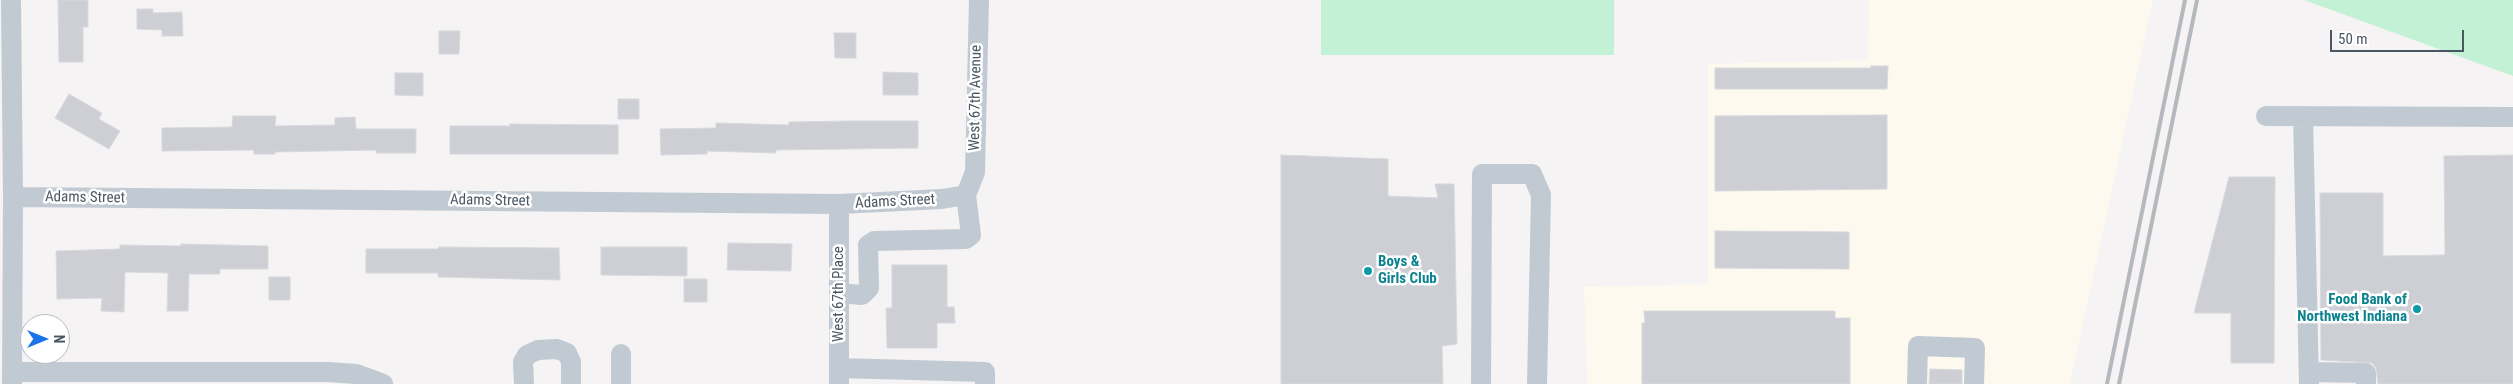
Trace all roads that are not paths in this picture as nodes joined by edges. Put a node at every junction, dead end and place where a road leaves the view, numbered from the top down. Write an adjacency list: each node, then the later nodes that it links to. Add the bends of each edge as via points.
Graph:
1 (11, 0): 6 (street)
2 (979, 0): 7 (street, West 67th Avenue, via 974,172)
3 (2266, 116): 4 (street)
4 (2303, 116): 5 (street); 15 (street)
5 (2513, 117)
6 (6, 161): 8 (street)
7 (966, 195): 9 (street, Adams Street); 10 (street, via 971,235 966,239 874,241 868,245 869,288 862,295)
8 (13, 197): 9 (street, Adams Street); 16 (street)
9 (839, 204): 10 (street, West 67th Place)
10 (839, 293): 12 (street, West 67th Place)
11 (621, 354): 20 (street)
12 (839, 376): 21 (street, via 985,372)
13 (75, 378): 14 (street); 16 (street)
14 (170, 378): 17 (street, via 356,374)
15 (2309, 378): 26 (street, via 2366,373)
16 (9, 379)
17 (383, 384)
18 (524, 384): 19 (street, via 523,362 527,355 538,350 557,349 567,353 571,362)
19 (571, 384)
20 (621, 384)
21 (985, 384)
22 (1481, 384): 23 (street, via 1482,174 1532,174 1540,195)
23 (1537, 384)
24 (1917, 384): 25 (street, via 1918,346 1975,348)
25 (1974, 384)
26 (2366, 384)

